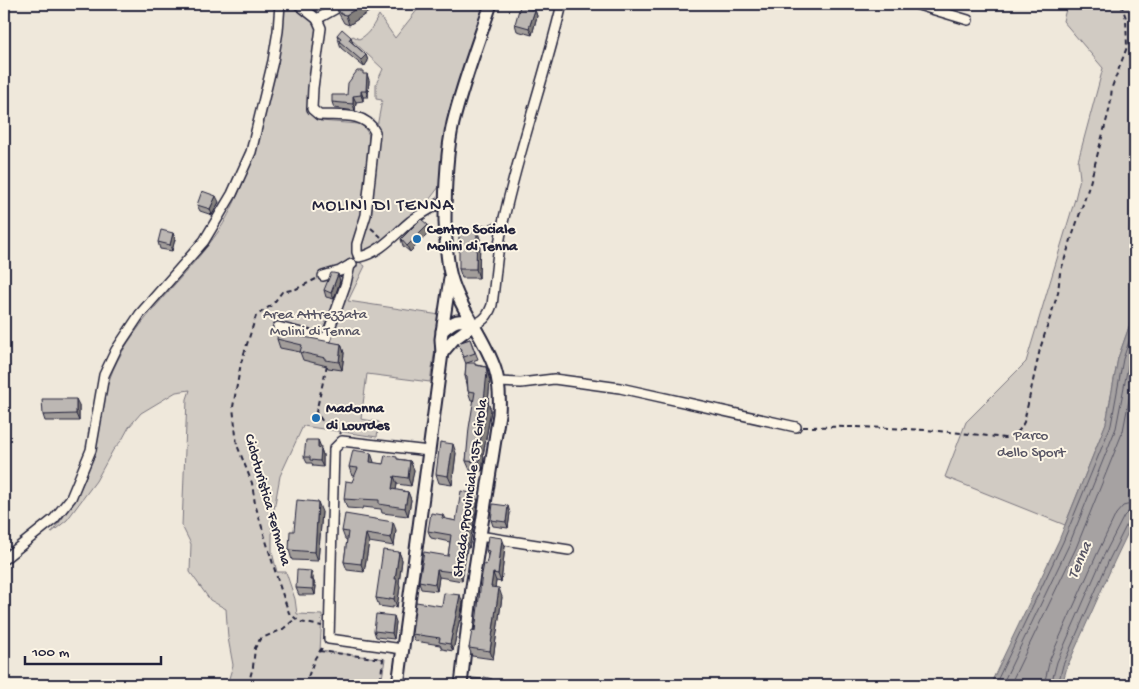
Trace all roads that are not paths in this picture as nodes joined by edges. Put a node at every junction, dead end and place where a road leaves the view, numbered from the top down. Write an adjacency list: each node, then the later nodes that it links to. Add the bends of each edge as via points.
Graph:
1 (280, 4): 23 (street, via 273,61 251,152 232,194 204,241 140,314 116,350 104,374 91,450 71,498 54,519)
2 (298, 4): 7 (street)
3 (344, 4): 7 (street)
4 (491, 4): 9 (main road, Strada Provinciale 157 Girola, via 454,123)
5 (562, 4): 14 (street, via 503,221 492,305 489,314)
6 (915, 4): 8 (street)
7 (317, 19): 10 (street, via 322,28 312,109 319,115 356,117 372,125 375,132 366,214 357,244)
8 (968, 20)
9 (445, 200): 10 (street, via 390,240); 13 (main road, Strada Provinciale 157 Girola)
10 (360, 257): 11 (street)
11 (350, 265): 12 (street); 15 (street, via 326,339)
12 (323, 276)
13 (451, 276): 14 (main road, Strada Provinciale 157 Girola); 16 (main road, Strada Provinciale 157 Girola)
14 (473, 325): 16 (main road, via 464,320 458,321); 17 (main road); 18 (main road, Strada Provinciale 157 Girola, via 487,350)
15 (278, 327)
16 (442, 331): 17 (main road, Strada Provinciale 157 Girola)
17 (442, 353): 20 (main road, Strada Provinciale 157 Girola)
18 (498, 382): 19 (street, via 554,379 620,388); 21 (main road, Strada Provinciale 157 Girola, via 499,414)
19 (796, 427)
20 (429, 451): 24 (main road, Strada Provinciale 157 Girola); 24 (street, via 342,441 334,449 329,639)
21 (480, 536): 22 (street); 26 (main road, Strada Provinciale 157 Girola)
22 (569, 550)
23 (4, 558)
24 (403, 649): 25 (main road, Strada Provinciale 157 Girola)
25 (398, 685)
26 (461, 685)

